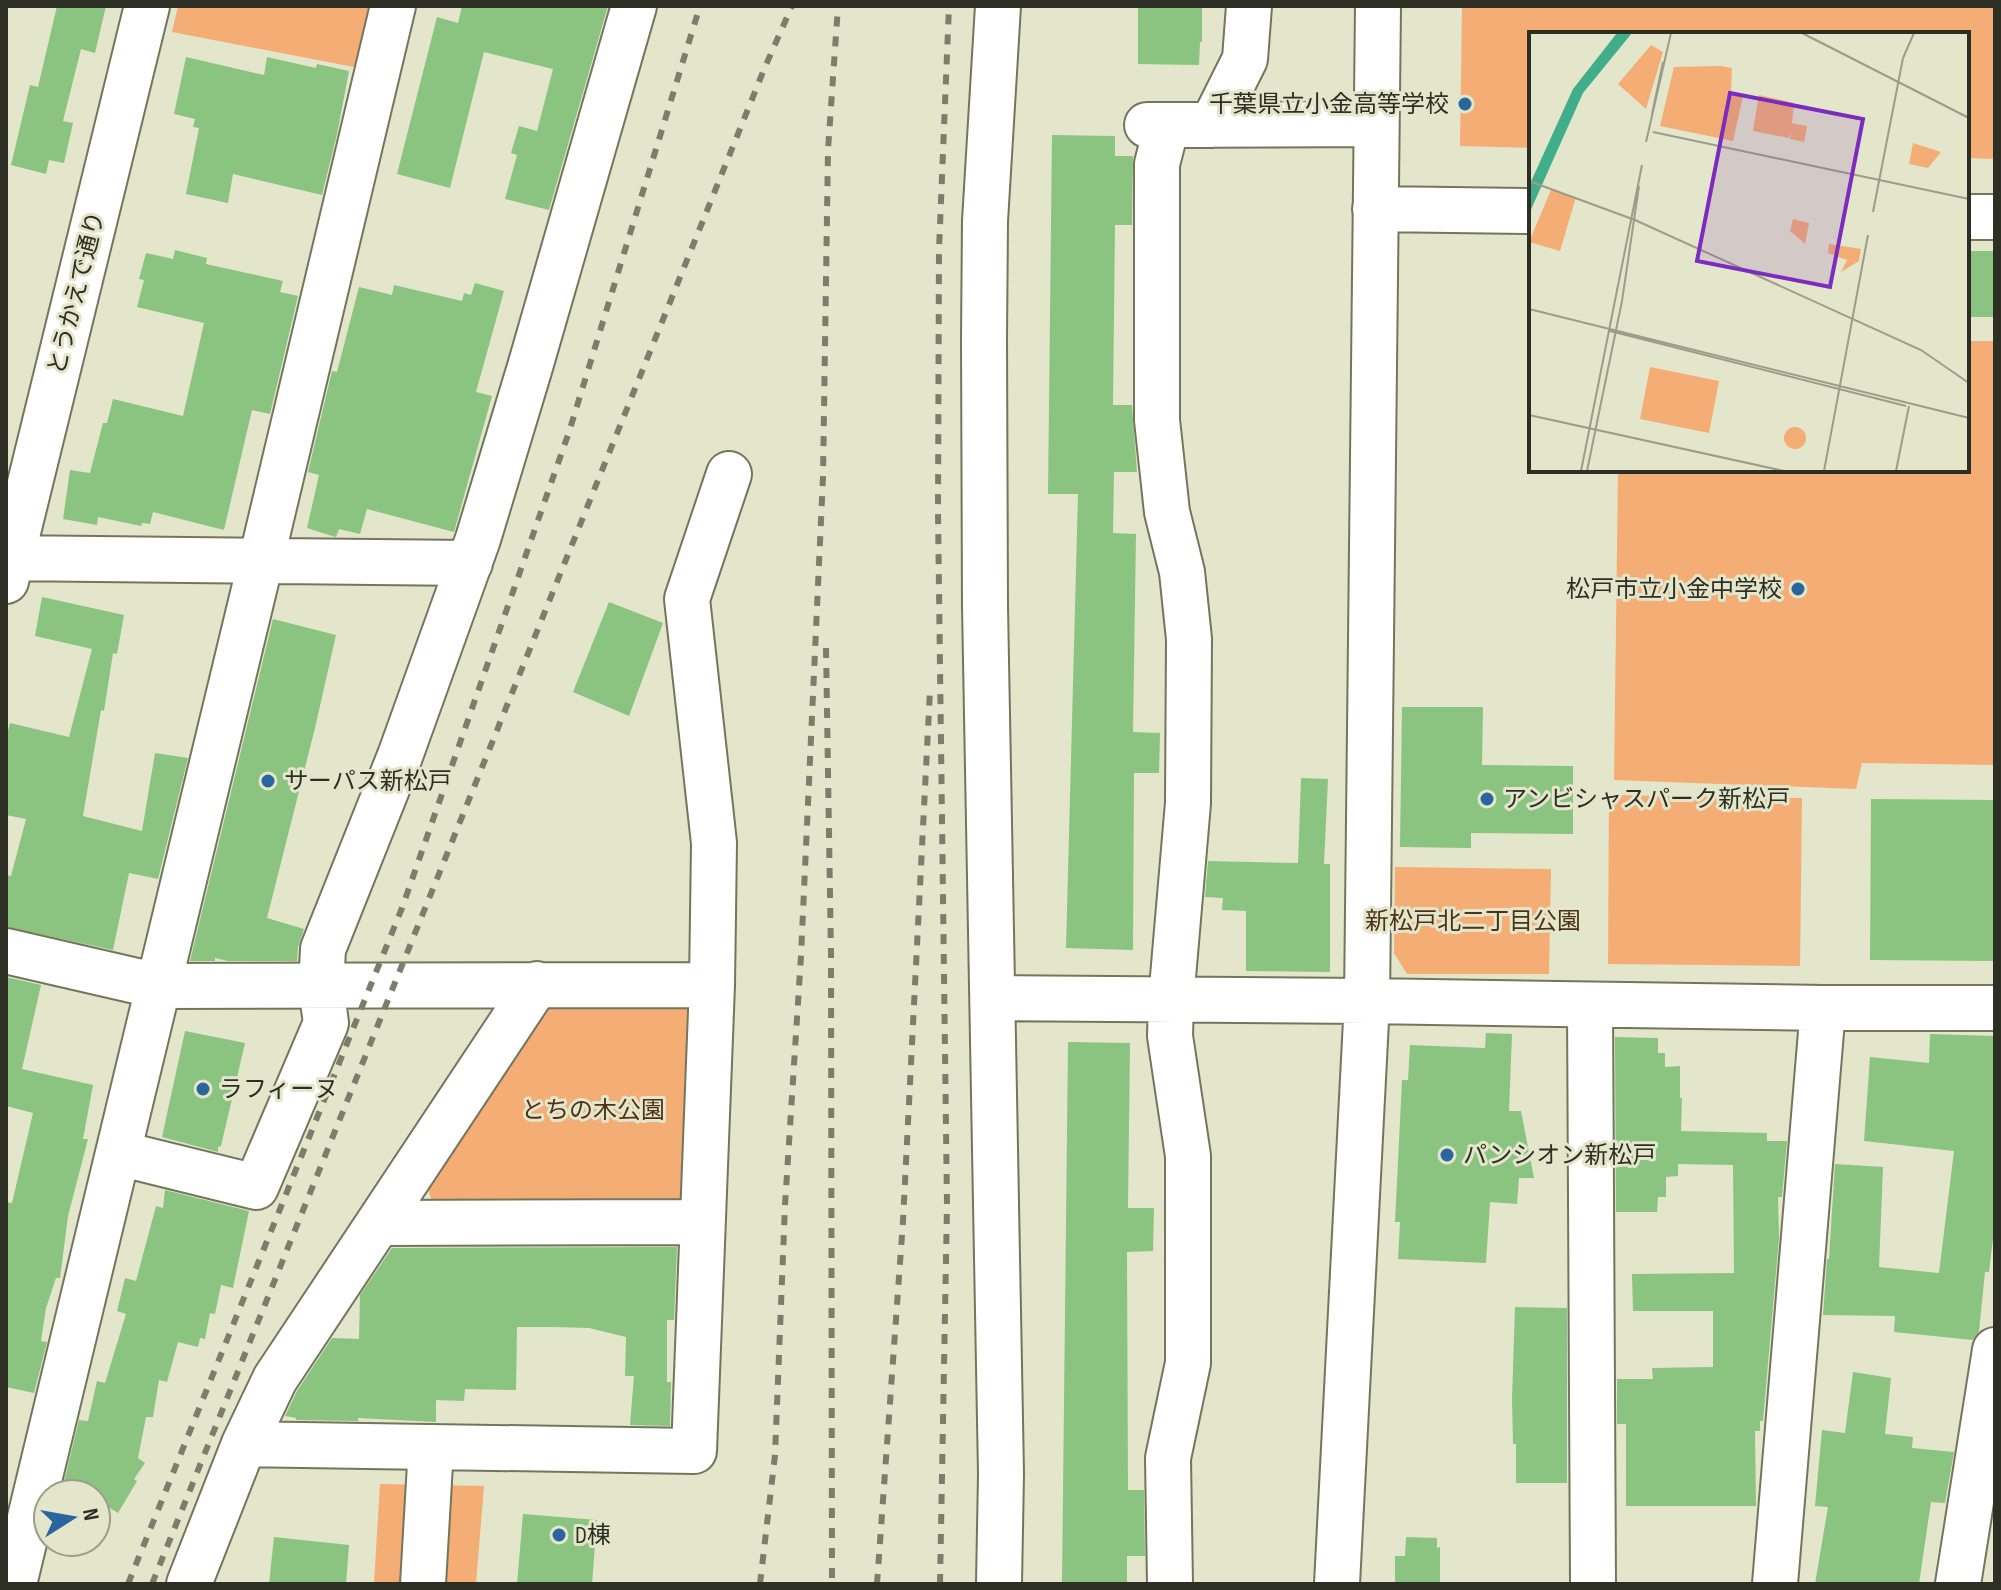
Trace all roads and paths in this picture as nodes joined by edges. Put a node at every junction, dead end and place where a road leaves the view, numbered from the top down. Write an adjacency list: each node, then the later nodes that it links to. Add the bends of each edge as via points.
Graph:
1 (147, 6): 16 (street, とうかえで通り)
2 (393, 6): 14 (street)
3 (634, 6): 15 (street)
4 (998, 6): 22 (street, via 984,325)
5 (1249, 6): 8 (street, via 1245,59)
6 (1378, 6): 7 (street)
7 (1376, 124): 8 (street); 9 (street)
8 (1212, 125): 23 (street, via 1157,125 1157,420 1189,639 1188,803)
9 (1375, 209): 10 (street); 24 (street)
10 (1529, 211)
11 (1969, 217): 12 (street)
12 (1995, 217)
13 (729, 474): 19 (street, via 687,599 714,843)
14 (261, 561): 15 (street); 16 (street); 20 (street)
15 (470, 563): 21 (street, via 323,949)
16 (8, 566)
17 (6, 951): 20 (street)
18 (537, 984): 19 (street); 21 (street); 30 (street)
19 (712, 985): 29 (street)
20 (158, 986): 21 (street); 28 (street)
21 (321, 987): 28 (street, via 326,1023 256,1187)
22 (993, 998): 23 (street); 37 (street)
23 (1171, 1000): 24 (street); 38 (street, via 1170,1036 1188,1156 1188,1363 1168,1458)
24 (1367, 1001): 25 (street); 39 (street)
25 (1590, 1005): 26 (street); 40 (street)
26 (1823, 1008): 27 (street); 41 (street)
27 (1995, 1008)
28 (118, 1153): 34 (street)
29 (702, 1222): 30 (street); 33 (street, via 694,1451)
30 (380, 1223): 32 (street, via 275,1379)
31 (1995, 1350): 42 (street)
32 (244, 1444): 33 (street); 35 (street)
33 (431, 1447): 36 (street)
34 (14, 1584)
35 (189, 1584)
36 (423, 1584)
37 (999, 1584)
38 (1170, 1584)
39 (1337, 1584)
40 (1593, 1584)
41 (1775, 1584)
42 (1958, 1584)

